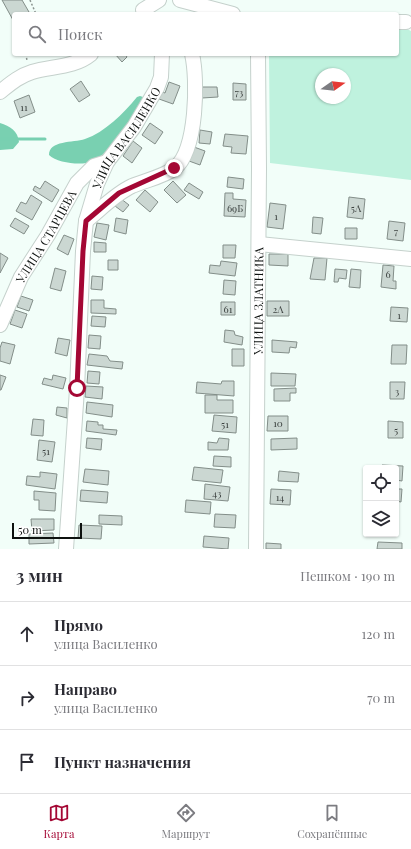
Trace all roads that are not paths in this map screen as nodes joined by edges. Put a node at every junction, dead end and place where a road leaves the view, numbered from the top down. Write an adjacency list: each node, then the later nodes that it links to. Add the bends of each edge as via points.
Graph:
1 (159, 0): 3 (street)
2 (181, 0): 4 (street); 5 (street)
3 (142, 12)
4 (182, 12)
5 (226, 12)
6 (86, 56): 10 (street, via 64,66 32,72 14,80)
7 (162, 56): 11 (street, УЛИЦА ВАСИЛЕНКО, via 162,77 157,88 134,127)
8 (192, 56): 12 (street, УЛИЦА ВАСИЛЕНКО, via 196,98 191,131 180,163 167,172 119,193)
9 (258, 56): 13 (street, УЛИЦА ЗЛАТНИКА)
10 (0, 92)
11 (107, 162): 12 (street, УЛИЦА ВАСИЛЕНКО, via 97,184); 15 (street, УЛИЦА СТАРЦЕВА, via 94,166 77,183 21,277)
12 (86, 221): 16 (street, УЛИЦА ВАСИЛЕНКО)
13 (259, 244): 14 (street); 17 (street, УЛИЦА ЗЛАТНИКА)
14 (411, 259)
15 (0, 325)
16 (66, 549)
17 (256, 549)

